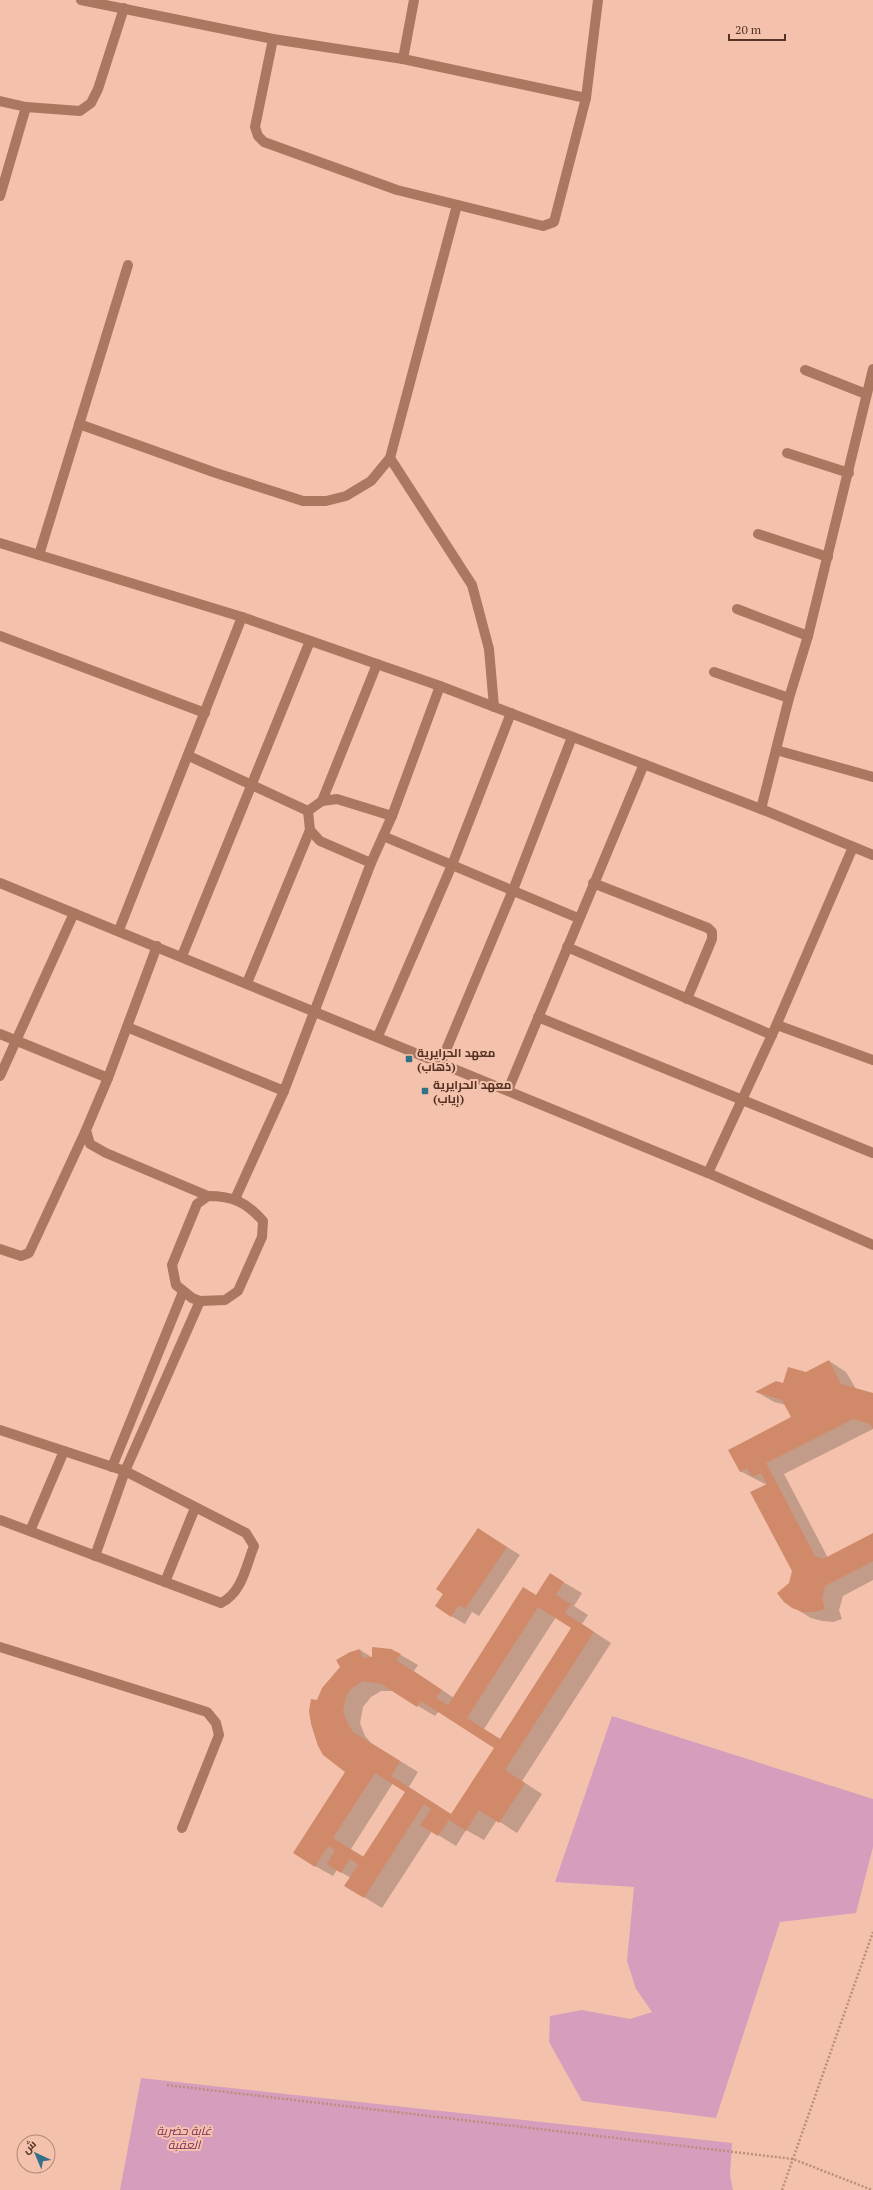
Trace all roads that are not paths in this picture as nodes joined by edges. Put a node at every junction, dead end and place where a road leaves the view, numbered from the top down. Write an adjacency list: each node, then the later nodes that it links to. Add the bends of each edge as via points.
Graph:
1 (81, 0): 4 (street)
2 (414, 0): 6 (street)
3 (598, 0): 7 (street)
4 (124, 8): 5 (street); 9 (street, via 98,89 91,103 80,111)
5 (273, 39): 6 (street); 11 (street, via 255,127 258,136 264,142 397,190)
6 (403, 59): 7 (street)
7 (586, 98): 11 (street, via 554,222 549,226 543,226)
8 (0, 101): 9 (street)
9 (26, 107): 10 (street)
10 (0, 196)
11 (458, 205): 18 (street)
12 (128, 265): 16 (street)
13 (873, 369): 15 (street)
14 (805, 370): 15 (street)
15 (866, 394): 19 (street)
16 (79, 424): 18 (street, via 303,501 326,501 346,496 371,481); 22 (street)
17 (787, 453): 19 (street)
18 (390, 458): 33 (street, via 472,585 489,649)
19 (849, 474): 23 (street)
20 (758, 534): 23 (street)
21 (0, 543): 22 (street)
22 (39, 555): 25 (street)
23 (828, 557): 27 (street)
24 (737, 609): 27 (street)
25 (242, 617): 28 (street); 34 (street)
26 (0, 636): 34 (street)
27 (808, 636): 32 (street)
28 (310, 641): 29 (street); 41 (street)
29 (377, 664): 31 (street); 42 (street)
30 (714, 672): 32 (street)
31 (440, 686): 33 (street); 45 (street)
32 (789, 698): 37 (street)
33 (494, 707): 35 (street)
34 (205, 713): 38 (street)
35 (511, 714): 36 (street); 51 (street)
36 (572, 737): 39 (street); 54 (street)
37 (776, 750): 40 (street); 43 (street)
38 (189, 756): 41 (street); 57 (street)
39 (644, 764): 43 (street); 53 (street)
40 (873, 777)
41 (252, 784): 44 (street); 60 (street)
42 (322, 801): 44 (street); 45 (street, via 337,799)
43 (761, 809): 48 (street)
44 (308, 811): 46 (street)
45 (392, 816): 47 (street)
46 (310, 830): 50 (street, via 320,841); 61 (street)
47 (384, 836): 50 (street); 51 (street)
48 (853, 847): 49 (street); 65 (street)
49 (873, 855)
50 (371, 863): 63 (street)
51 (452, 865): 54 (street); 69 (street)
52 (0, 883): 55 (street)
53 (593, 883): 56 (street); 62 (street, via 708,928 712,932 712,939)
54 (513, 890): 56 (street); 72 (street)
55 (74, 913): 57 (street); 70 (street)
56 (578, 918): 59 (street)
57 (119, 930): 58 (street)
58 (157, 946): 60 (street); 66 (street)
59 (567, 947): 62 (street); 64 (street)
60 (182, 956): 61 (street)
61 (247, 983): 63 (street)
62 (687, 999): 68 (street)
63 (315, 1011): 69 (street); 76 (street)
64 (538, 1017): 75 (street); 77 (street)
65 (777, 1025): 68 (street); 71 (street)
66 (127, 1027): 74 (street); 76 (street)
67 (0, 1034): 70 (street)
68 (772, 1035): 77 (street)
69 (378, 1036): 72 (street)
70 (16, 1041): 73 (street); 74 (street)
71 (873, 1060)
72 (441, 1062): 75 (street)
73 (0, 1076)
74 (108, 1078): 78 (street)
75 (508, 1090): 80 (street)
76 (284, 1091): 82 (street)
77 (742, 1099): 79 (street); 80 (street)
78 (86, 1130): 81 (street, via 90,1144 106,1153); 84 (street, via 29,1253 21,1256)
79 (873, 1153)
80 (708, 1172): 83 (street)
81 (208, 1196): 82 (street); 85 (street, via 197,1204 172,1265 176,1285)
82 (235, 1199): 86 (street, via 252,1209 263,1221 262,1238 238,1291 225,1300)
83 (873, 1245)
84 (0, 1249)
85 (183, 1292): 86 (street); 89 (street)
86 (200, 1301): 90 (street)
87 (0, 1430): 88 (street)
88 (64, 1451): 89 (street); 93 (street)
89 (112, 1467): 90 (street)
90 (125, 1471): 91 (street); 94 (street)
91 (195, 1508): 95 (street); 95 (street, via 246,1533 251,1539 254,1546 237,1590 230,1599 221,1603)
92 (0, 1520): 93 (street)
93 (30, 1531): 94 (street)
94 (95, 1556): 95 (street)
95 (165, 1582)
96 (0, 1647): 97 (street, via 207,1712 216,1722 219,1735)
97 (182, 1828)

